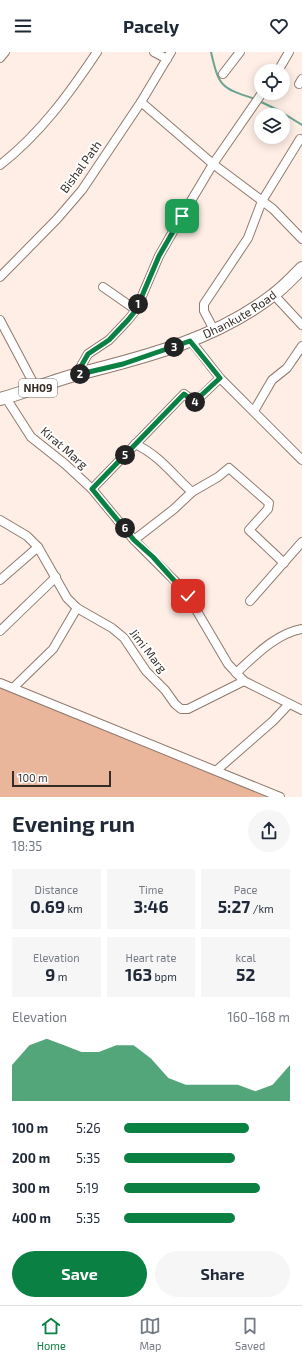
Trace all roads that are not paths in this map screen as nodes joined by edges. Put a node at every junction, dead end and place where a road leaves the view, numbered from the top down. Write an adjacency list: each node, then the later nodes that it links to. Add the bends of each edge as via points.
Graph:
1 (5, 52): 7 (street)
2 (97, 52): 14 (street, via 71,90 31,139)
3 (154, 52): 6 (street)
4 (240, 52): 9 (street)
5 (289, 52): 8 (street)
6 (169, 56): 11 (street, Bishal Path)
7 (0, 58)
8 (282, 64)
9 (223, 74)
10 (257, 100): 13 (street)
11 (141, 102): 13 (street); 18 (street, Bishal Path, via 82,190)
12 (300, 139): 15 (street)
13 (213, 164): 15 (street); 21 (street, via 159,256)
14 (0, 165)
15 (262, 200): 16 (street); 24 (street, via 248,238 204,304 204,311)
16 (302, 239)
17 (302, 268): 20 (main road, Dhankute Road / NH09)
18 (0, 277)
19 (103, 287): 21 (street)
20 (274, 295): 23 (street); 24 (main road, Dhankute Road / NH09, via 244,315)
21 (136, 310): 27 (street, via 109,340 88,354)
22 (0, 320): 29 (street)
23 (302, 325)
24 (214, 330): 25 (main road, Dhankute Road / NH09)
25 (190, 341): 27 (main road, Dhankute Road / NH09, via 123,364); 28 (street)
26 (302, 346): 31 (street, via 287,368 272,380)
27 (76, 375): 29 (main road, NH09)
28 (220, 378): 31 (street); 32 (street, via 194,402 184,394)
29 (36, 388): 30 (main road, NH09)
30 (3, 398): 34 (street, Kirat Marg, via 31,438 66,464)
31 (254, 411): 33 (street)
32 (135, 444): 34 (street); 35 (street, via 158,458)
33 (302, 460)
34 (92, 489): 37 (street, Kirat Marg)
35 (192, 492): 37 (street); 40 (street, via 218,477 227,468 232,469 269,503 268,509 249,530)
36 (0, 520): 39 (street, Jimi Marg, via 27,536)
37 (134, 540): 47 (street, Kirat Marg, via 158,562 188,596 228,664)
38 (302, 542): 40 (street)
39 (38, 547): 41 (street, Jimi Marg); 42 (street)
40 (284, 563): 43 (street)
41 (56, 577): 44 (street, Jimi Marg, via 67,598); 46 (street)
42 (0, 580)
43 (250, 602)
44 (77, 608): 48 (street, Jimi Marg, via 124,638 146,671 182,709 199,706); 50 (street, via 53,649)
45 (302, 629): 47 (street, via 275,640)
46 (0, 631)
47 (236, 673): 48 (street, Kirat Marg)
48 (244, 682): 51 (street)
49 (0, 683): 50 (street)
50 (13, 688): 53 (street)
51 (289, 704): 52 (street); 53 (street)
52 (302, 710)
53 (216, 770): 54 (street)
54 (280, 797)

